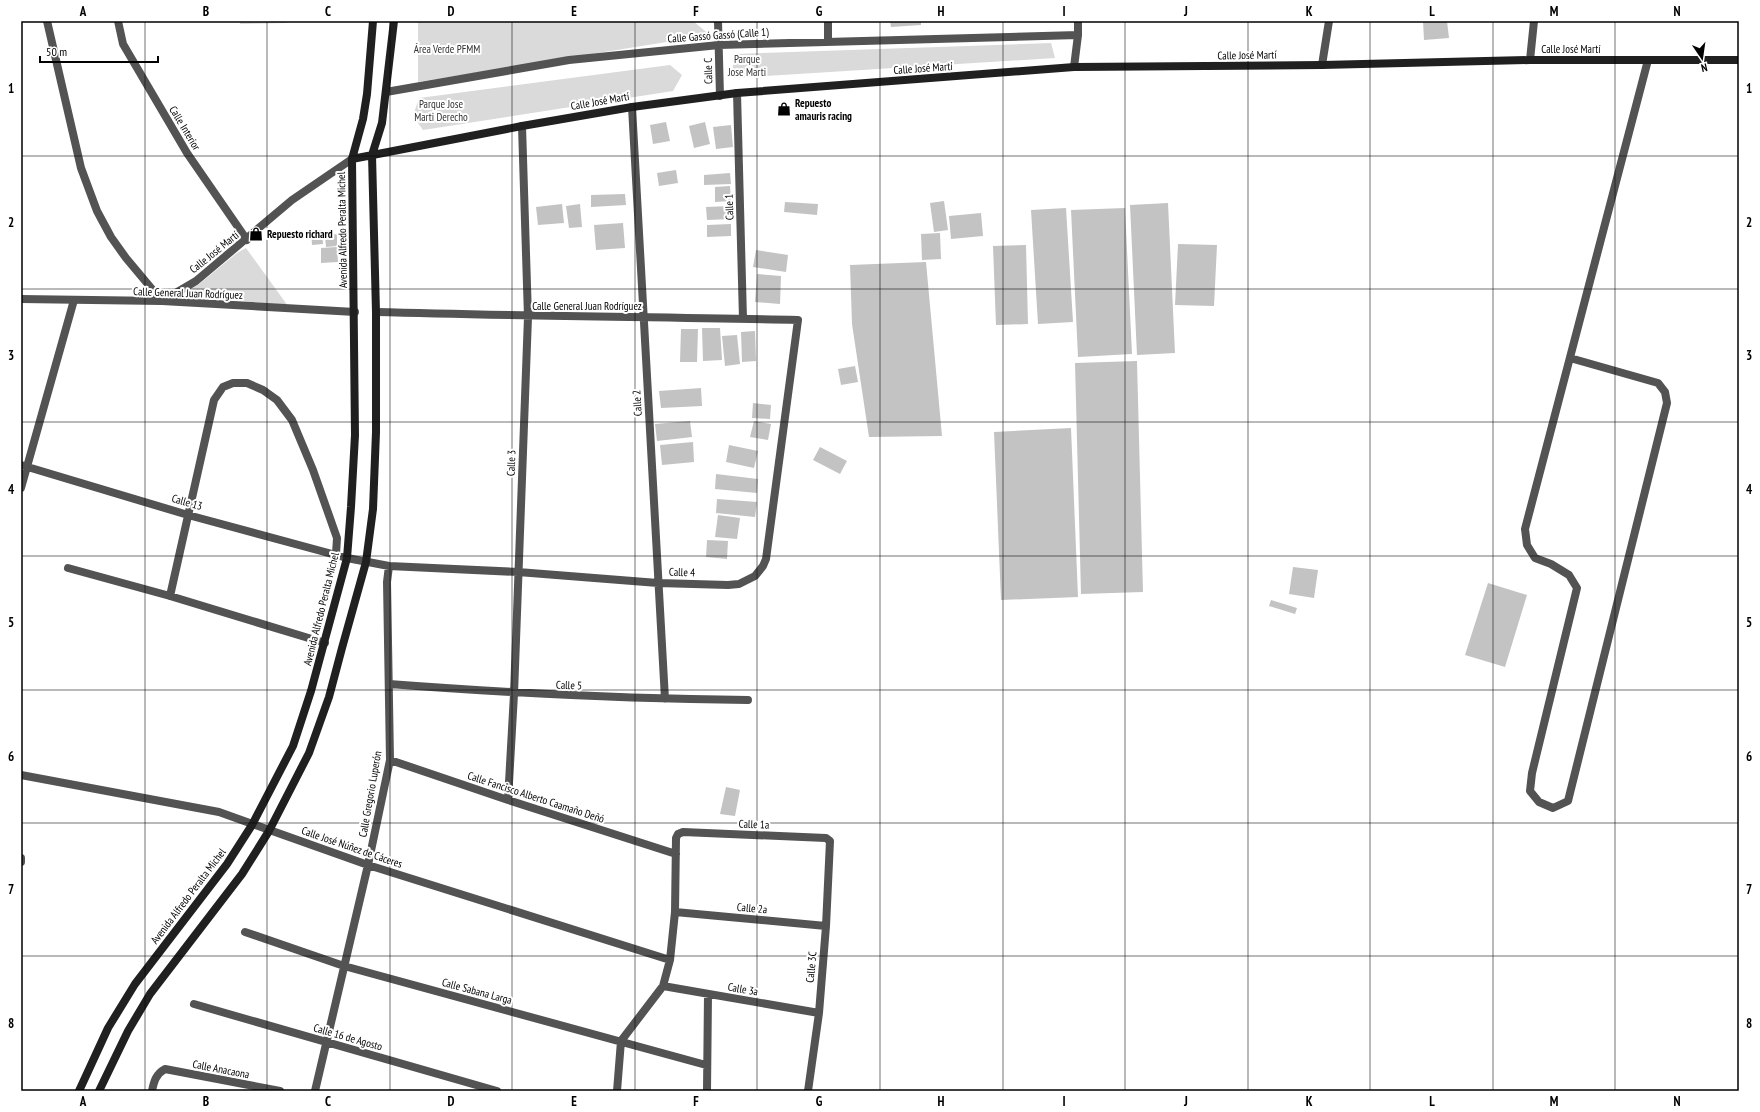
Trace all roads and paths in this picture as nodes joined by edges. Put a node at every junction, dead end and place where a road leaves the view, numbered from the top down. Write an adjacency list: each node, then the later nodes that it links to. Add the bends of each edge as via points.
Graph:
1 (47, 21): 28 (street, via 81,168 96,211 111,238)
2 (118, 21): 25 (street, Calle Interior, via 123,44 187,153)
3 (373, 21): 24 (main road, Avenida Alfredo Peralta Michel, via 367,94)
4 (394, 21): 18 (main road)
5 (718, 21): 12 (street, Calle C)
6 (828, 21): 11 (street)
7 (1078, 21): 10 (street)
8 (1329, 21): 16 (street)
9 (1534, 21): 13 (street)
10 (1078, 35): 11 (street, Calle Gassó Gassó (Calle 1)); 17 (street)
11 (828, 41): 12 (street, Calle Gassó Gassó (Calle 1))
12 (719, 45): 18 (street, Calle Gassó Gassó (Calle 1), via 569,60); 20 (street, Calle C)
13 (1530, 60): 14 (main road, Calle José Martí); 16 (main road, Calle José Martí)
14 (1648, 60): 15 (main road, Calle José Martí); 35 (street)
15 (1739, 60)
16 (1322, 65): 17 (main road, Calle José Martí)
17 (1074, 67): 19 (main road, Calle José Martí)
18 (386, 92): 23 (main road, via 382,123)
19 (737, 93): 20 (main road, Calle José Martí); 33 (street, Calle 1)
20 (720, 96): 21 (main road, Calle José Martí)
21 (632, 107): 22 (main road, Calle José Martí); 32 (street, Calle 2)
22 (522, 126): 23 (main road, Calle José Martí); 31 (street, Calle 3)
23 (372, 155): 24 (main road, Calle José Martí); 30 (main road)
24 (352, 159): 25 (street, Calle José Martí, via 292,200); 29 (main road, Avenida Alfredo Peralta Michel)
25 (247, 240): 28 (street, Calle José Martí, via 196,281)
26 (21, 299): 27 (street, Calle General Juan Rodríguez)
27 (74, 300): 28 (street, Calle General Juan Rodríguez); 36 (street)
28 (162, 301): 29 (street, Calle General Juan Rodríguez)
29 (354, 312): 40 (main road, Avenida Alfredo Peralta Michel, via 355,435)
30 (376, 312): 31 (street, Calle General Juan Rodríguez); 41 (main road, via 373,509)
31 (528, 317): 32 (street, Calle General Juan Rodríguez); 44 (street, Calle 3)
32 (644, 317): 33 (street, Calle General Juan Rodríguez); 45 (street, Calle 2)
33 (743, 319): 34 (street, Calle General Juan Rodríguez)
34 (798, 320): 45 (street, Calle 4, via 763,566 755,576 739,584)
35 (1570, 358): 35 (street, via 1525,529 1528,545 1535,558 1569,575 1577,588 1532,773 1530,791 1539,802 1552,808 1568,801 1667,403 1665,392 1658,383)
36 (25, 466): 37 (street); 38 (street, Calle 13)
37 (21, 488)
38 (188, 514): 39 (street, Calle 13); 39 (street, via 214,400 223,387 233,383 247,383 277,400 292,420 337,538); 46 (street)
39 (336, 554): 40 (street, Calle 13)
40 (347, 558): 41 (street, Calle 4); 47 (main road, Avenida Alfredo Peralta Michel)
41 (366, 562): 42 (street, Calle 4); 56 (main road, via 329,697 309,753)
42 (389, 566): 44 (street, Calle 4); 48 (street, Calle Gregorio Luperón)
43 (68, 568): 46 (street)
44 (518, 572): 45 (street, Calle 4); 49 (street, Calle 3)
45 (658, 583): 50 (street, Calle 2)
46 (170, 596): 47 (street)
47 (325, 643): 55 (main road, Avenida Alfredo Peralta Michel, via 293,746)
48 (389, 684): 49 (street, Calle 5); 52 (street, Calle Gregorio Luperón)
49 (514, 694): 50 (street, Calle 5); 54 (street, Calle 3)
50 (665, 699): 51 (street, Calle 5)
51 (748, 700)
52 (390, 760): 54 (street, Calle Fancisco Alberto Caamaño Deñó); 61 (street, Calle Gregorio Luperón)
53 (21, 775): 55 (street, Calle José Núñez de Cáceres, via 219,812)
54 (508, 800): 58 (street, Calle Fancisco Alberto Caamaño Deñó)
55 (252, 825): 56 (street, Calle José Núñez de Cáceres); 74 (main road, Avenida Alfredo Peralta Michel, via 227,864 136,984 108,1028)
56 (269, 830): 61 (street, Calle José Núñez de Cáceres); 75 (main road, via 242,874 150,994 128,1031)
57 (831, 844): 58 (street, Calle 1a, via 826,838 683,832 676,838); 63 (street, Calle 3C)
58 (676, 854): 62 (street)
59 (21, 858): 60 (street)
60 (21, 862)
61 (368, 865): 65 (street, Calle José Núñez de Cáceres); 66 (street, Calle Gregorio Luperón)
62 (676, 912): 63 (street, Calle 2a); 65 (street)
63 (826, 926): 70 (street, Calle 3C)
64 (245, 932): 66 (street, Calle Sabana Larga)
65 (670, 960): 67 (street)
66 (344, 966): 71 (street, Calle Sabana Larga); 72 (street, Calle Gregorio Luperón)
67 (663, 986): 68 (street, Calle 3a); 71 (street)
68 (708, 994): 70 (street, Calle 3a); 73 (street)
69 (194, 1004): 72 (street, Calle 16 de Agosto)
70 (819, 1013): 82 (street, Calle 3C)
71 (621, 1041): 73 (street, Calle Sabana Larga); 80 (street)
72 (326, 1043): 78 (street, Calle Gregorio Luperón); 79 (street, Calle 16 de Agosto)
73 (706, 1065): 81 (street)
74 (79, 1091)
75 (99, 1091)
76 (152, 1091): 77 (street, Calle Anacaona, via 158,1073 165,1069)
77 (280, 1091)
78 (315, 1091)
79 (497, 1091)
80 (617, 1091)
81 (707, 1091)
82 (808, 1091)

